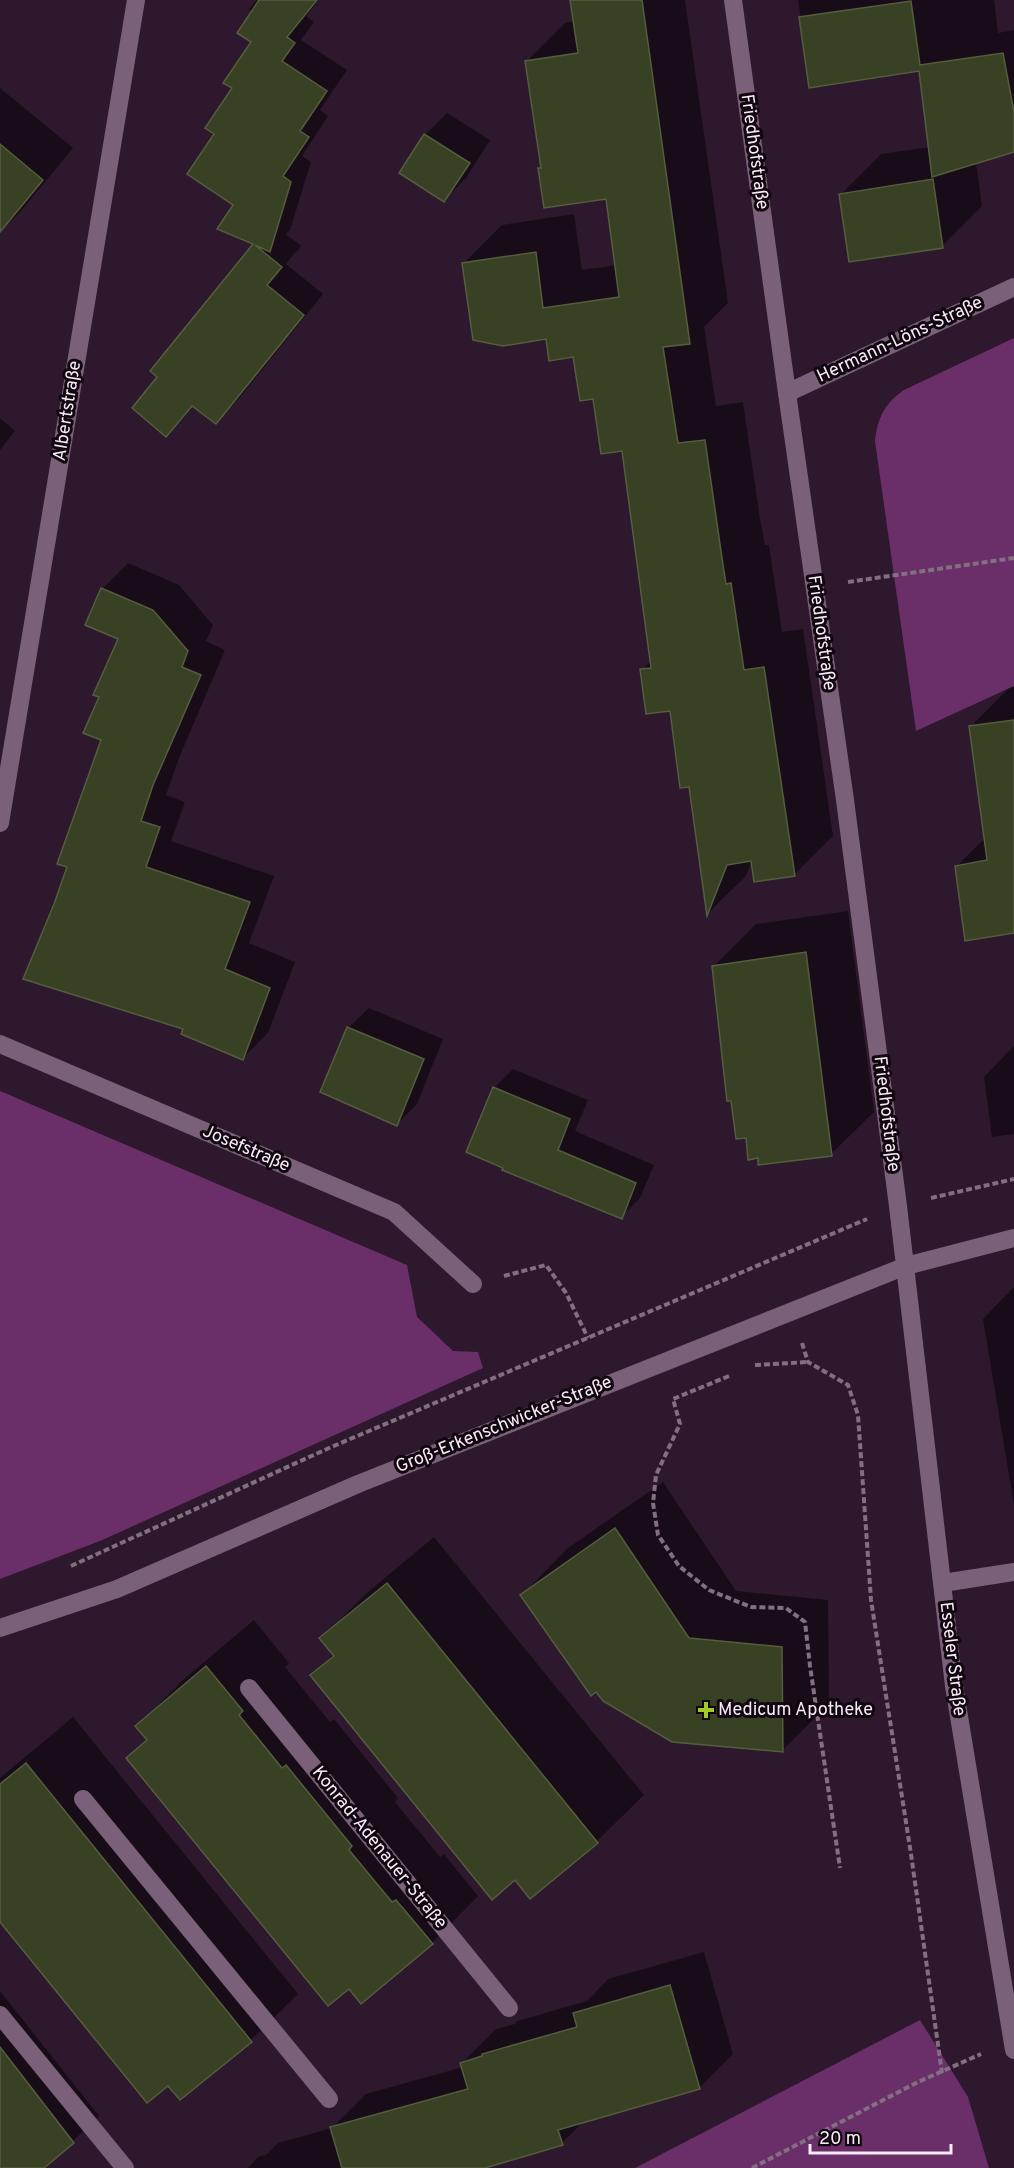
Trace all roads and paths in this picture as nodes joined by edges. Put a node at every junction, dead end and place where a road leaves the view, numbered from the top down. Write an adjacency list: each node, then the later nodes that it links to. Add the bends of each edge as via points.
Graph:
1 (136, 0): 7 (main road, Albertstraße)
2 (733, 0): 4 (main road, Friedhofstraße)
3 (1014, 287): 4 (main road, Hermann-Löns-Straße)
4 (786, 393): 6 (main road, Friedhofstraße)
5 (1014, 558): 6 (path)
6 (814, 587): 10 (main road, Friedhofstraße)
7 (0, 823)
8 (0, 1044): 13 (main road, Josefstraße, via 394,1212)
9 (1014, 1179): 10 (path)
10 (898, 1206): 12 (main road, Friedhofstraße); 15 (path)
11 (1014, 1238): 12 (main road, Groß-Erkenschwicker-Straße)
12 (906, 1266): 14 (main road, Groß-Erkenschwicker-Straße); 21 (main road, Esseler Straße)
13 (473, 1284): 15 (path, via 546,1264 566,1293)
14 (791, 1310): 16 (path); 22 (main road, Groß-Erkenschwicker-Straße, via 358,1484 117,1589)
15 (588, 1338): 19 (path, via 329,1448)
16 (808, 1362): 17 (path); 29 (path, via 848,1385 858,1414 871,1600)
17 (746, 1369)
18 (735, 1374): 25 (path, via 673,1400 680,1424 656,1475 653,1503 658,1535 679,1566 709,1590 751,1607 786,1608 805,1622)
19 (63, 1569)
20 (1014, 1572): 21 (main road)
21 (943, 1583): 28 (main road, Esseler Straße, via 954,1686)
22 (0, 1628)
23 (249, 1688): 26 (main road, Konrad-Adenauer-Straße)
24 (82, 1799): 30 (main road)
25 (840, 1868)
26 (509, 2008)
27 (0, 2015): 31 (main road)
28 (1013, 2045): 29 (path)
29 (942, 2073): 32 (path)
30 (328, 2099)
31 (125, 2168)
32 (752, 2168)

